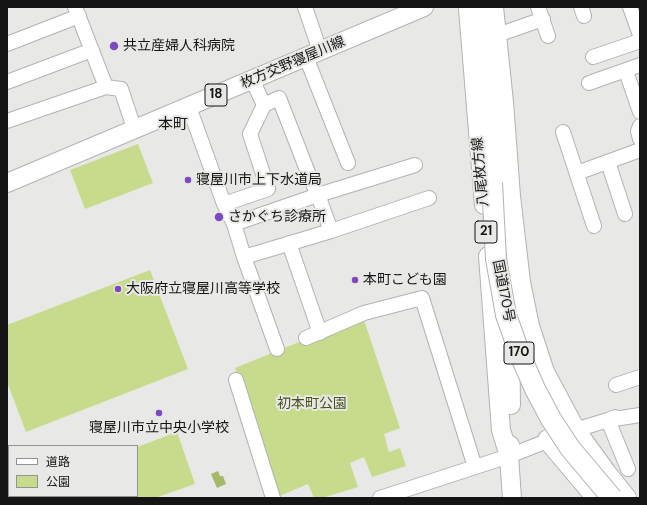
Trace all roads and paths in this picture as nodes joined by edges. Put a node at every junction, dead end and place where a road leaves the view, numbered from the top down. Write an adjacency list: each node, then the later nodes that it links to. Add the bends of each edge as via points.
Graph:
1 (305, 7): 15 (street)
2 (424, 7): 15 (main road, 枚方交野寝屋川線 / 18)
3 (468, 7): 58 (main road, 八尾枚方線 / 21, via 501,430)
4 (476, 7): 65 (highway, 国道170号 / 170, bridge, via 489,113 496,259 506,315 521,357 551,419 566,442)
5 (493, 7): 9 (highway, 国道170号 / 170)
6 (630, 7): 10 (street)
7 (77, 11): 13 (street); 14 (street)
8 (540, 13): 9 (street, via 503,33); 11 (street)
9 (496, 34): 38 (highway, 国道170号 / 170)
10 (640, 35)
11 (548, 36)
12 (640, 41): 16 (street)
13 (7, 44)
14 (92, 50): 20 (street); 22 (street)
15 (313, 54): 19 (main road, 枚方交野寝屋川線 / 18); 32 (street)
16 (593, 57)
17 (640, 65): 21 (street)
18 (628, 77): 25 (street)
19 (255, 79): 23 (street); 24 (main road, 枚方交野寝屋川線 / 18)
20 (7, 82)
21 (590, 83)
22 (106, 87): 26 (street); 28 (street, via 121,90)
23 (264, 105): 37 (street, via 279,98); 40 (street, via 250,134 268,188)
24 (189, 107): 28 (main road, 枚方交野寝屋川線 / 18); 40 (street)
25 (640, 112)
26 (8, 117)
27 (640, 126): 30 (street)
28 (134, 128): 36 (main road, 枚方交野寝屋川線 / 18)
29 (563, 132): 35 (street)
30 (640, 139)
31 (640, 150): 33 (street)
32 (348, 162)
33 (608, 162): 35 (street); 41 (street)
34 (415, 165): 37 (street)
35 (576, 173): 43 (street)
36 (7, 183)
37 (318, 195): 42 (street); 44 (street)
38 (510, 196): 56 (highway, 国道170号 / 170, via 528,326 544,372); 58 (main road, 八尾枚方線 / 21)
39 (429, 198): 44 (street)
40 (224, 204): 42 (street)
41 (625, 214)
42 (234, 224): 46 (street)
43 (594, 226)
44 (331, 231): 45 (street)
45 (288, 243): 46 (street); 47 (street)
46 (244, 257): 49 (street)
47 (320, 333): 48 (street); 59 (street, via 364,313 422,298)
48 (306, 338)
49 (277, 350)
50 (640, 376): 52 (street)
51 (236, 380): 61 (street)
52 (616, 385)
53 (640, 406): 55 (street)
54 (640, 415): 55 (street)
55 (608, 420): 56 (street); 60 (street)
56 (575, 430): 57 (street); 66 (highway, 国道170号 / 170)
57 (548, 440): 58 (street); 64 (highway)
58 (509, 456): 59 (street); 63 (main road, 八尾枚方線 / 21)
59 (475, 467): 62 (street)
60 (628, 469)
61 (273, 498)
62 (380, 498)
63 (512, 498)
64 (597, 498)
65 (612, 498)
66 (626, 498)

